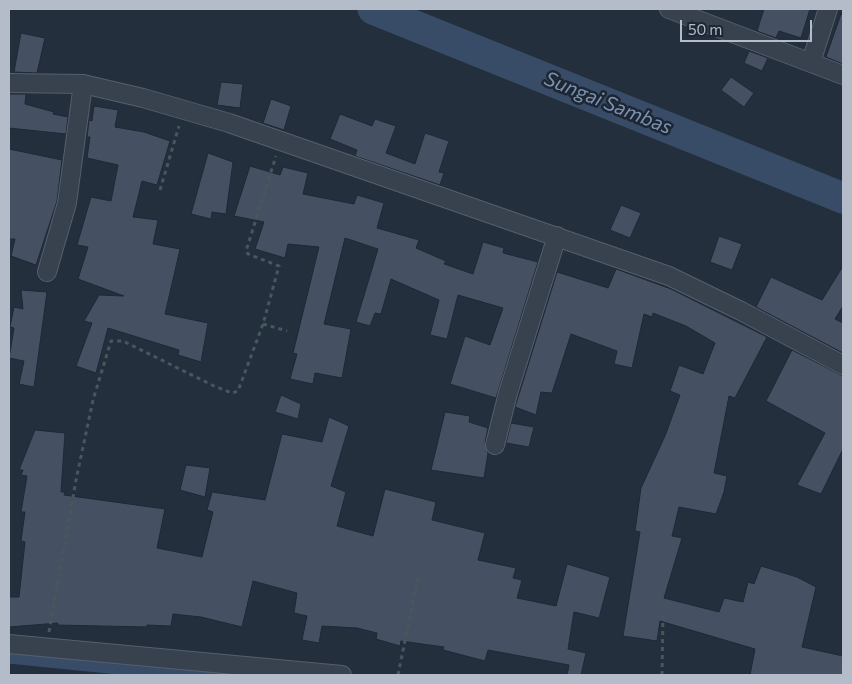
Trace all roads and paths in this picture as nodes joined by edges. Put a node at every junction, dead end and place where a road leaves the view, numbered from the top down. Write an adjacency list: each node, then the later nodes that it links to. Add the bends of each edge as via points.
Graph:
1 (669, 9): 3 (street)
2 (828, 9): 3 (street)
3 (810, 62): 4 (street)
4 (843, 75)
5 (9, 83): 6 (street)
6 (83, 84): 7 (street); 11 (street, via 67,203)
7 (184, 109): 8 (street); 9 (path)
8 (280, 142): 10 (street); 12 (path, via 246,251 279,266)
9 (160, 190)
10 (557, 236): 14 (street, via 669,276); 15 (street)
11 (47, 272)
12 (263, 324): 13 (path); 19 (path, via 236,393 214,386 123,341 111,342 93,400 76,480)
13 (287, 331)
14 (843, 365)
15 (495, 445)
16 (418, 577): 22 (path)
17 (663, 614): 23 (path)
18 (9, 644): 19 (street)
19 (46, 648): 20 (street)
20 (282, 672): 21 (street)
21 (342, 675)
22 (398, 675)
23 (662, 675)

